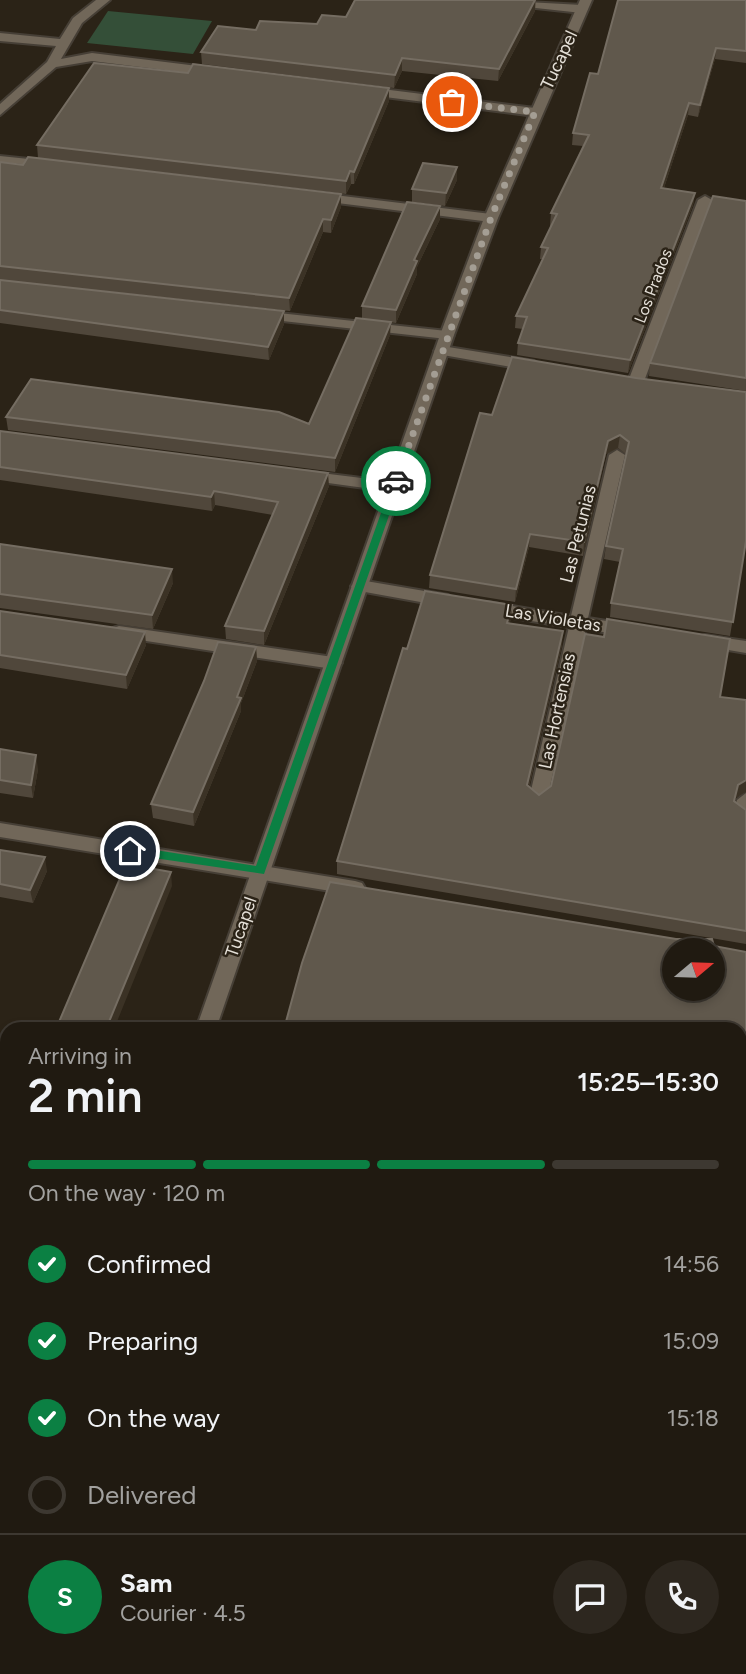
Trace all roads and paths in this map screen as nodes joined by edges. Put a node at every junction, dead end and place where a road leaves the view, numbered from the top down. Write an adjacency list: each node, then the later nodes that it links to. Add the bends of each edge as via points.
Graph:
1 (104, 0): 5 (street, via 77,21)
2 (498, 0): 3 (street)
3 (584, 5): 10 (street, Tucapel)
4 (0, 37): 5 (street)
5 (65, 43): 6 (street)
6 (52, 64): 7 (street, via 92,57); 9 (street)
7 (230, 74)
8 (355, 90): 10 (street)
9 (0, 111)
10 (535, 112): 15 (street, Tucapel)
11 (0, 160): 12 (street)
12 (68, 168)
13 (300, 195): 15 (street)
14 (705, 200): 19 (street, Los Prados)
15 (491, 218): 17 (street, Tucapel)
16 (244, 313): 17 (street)
17 (444, 343): 18 (street); 22 (street, Tucapel)
18 (552, 370)
19 (634, 383)
20 (617, 455): 24 (street, Las Petunias)
21 (285, 474): 22 (street)
22 (394, 487): 23 (street, Tucapel)
23 (360, 586): 24 (street, Las Violetas); 29 (street, Tucapel)
24 (576, 623): 26 (street, Las Violetas); 30 (street, Las Hortensias)
25 (107, 631): 29 (street)
26 (655, 634)
27 (681, 638): 28 (street)
28 (746, 648)
29 (333, 663): 32 (street, Tucapel)
30 (538, 799)
31 (0, 830): 32 (street)
32 (260, 871): 33 (street); 34 (street, Tucapel)
33 (368, 890)
34 (208, 1022)

